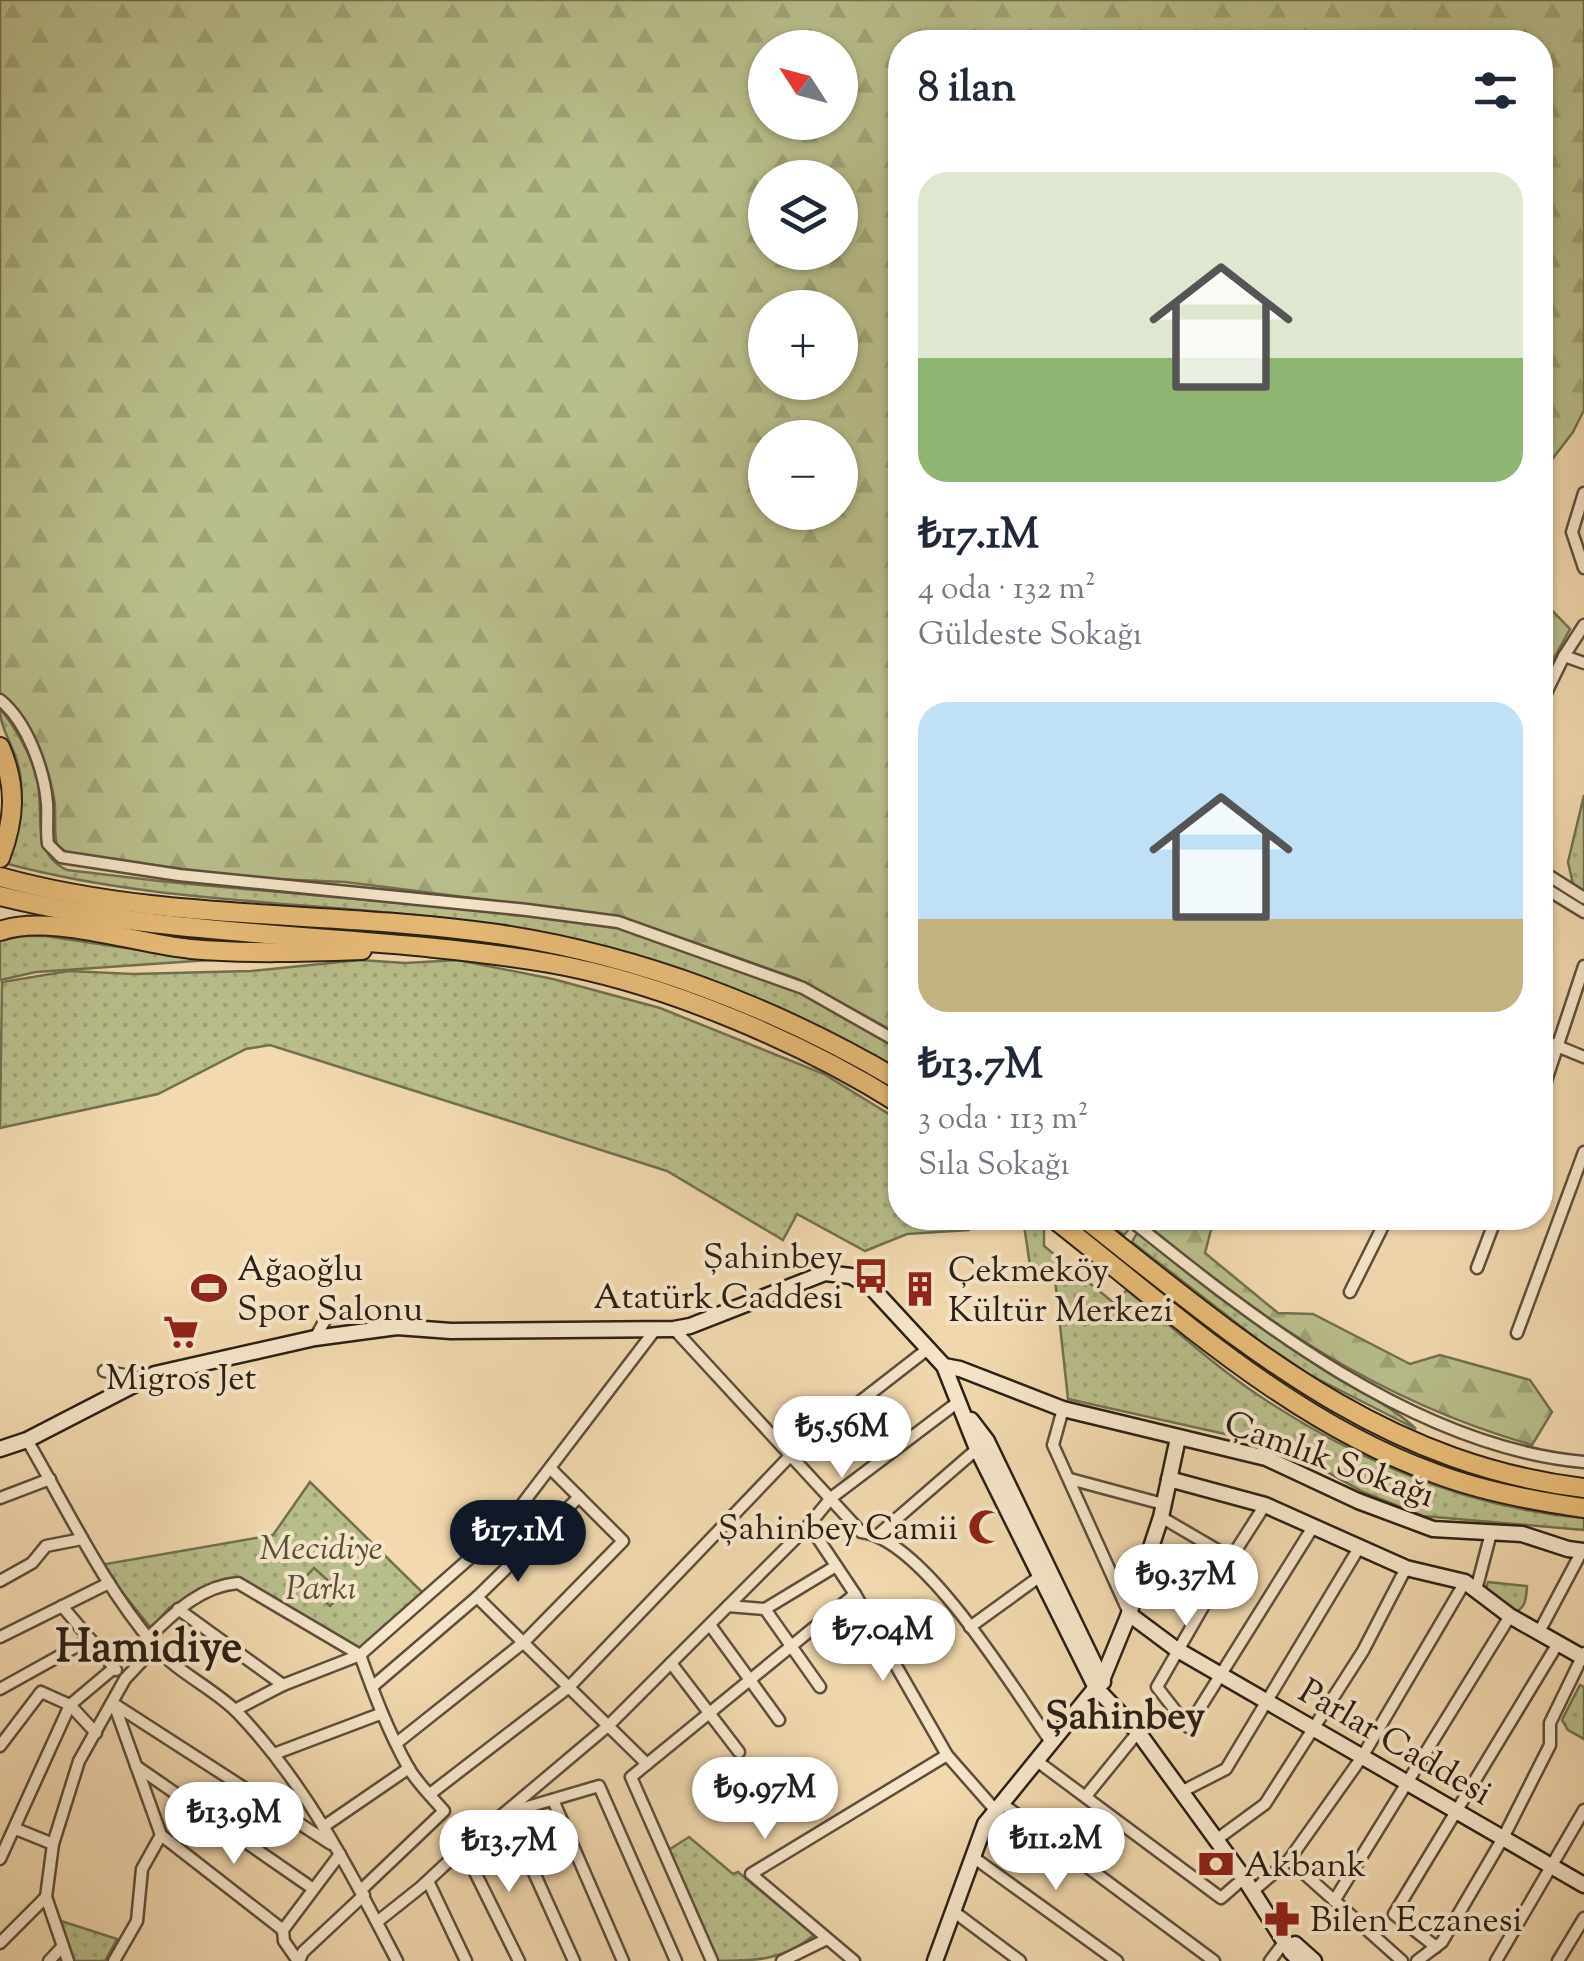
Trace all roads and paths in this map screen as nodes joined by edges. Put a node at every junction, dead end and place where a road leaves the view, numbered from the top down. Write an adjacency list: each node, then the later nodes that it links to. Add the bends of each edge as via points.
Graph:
1 (1584, 493): 2 (street, via 1572,532)
2 (1584, 568)
3 (1584, 625): 4 (street)
4 (1564, 656): 5 (street); 6 (street)
5 (1584, 662)
6 (1553, 678)
7 (0, 700): 18 (street, via 33,752 47,805 48,844 60,857 178,876 618,922 804,988)
8 (0, 747): 9 (highway, via 13,814)
9 (0, 858)
10 (1553, 878): 13 (street)
11 (4, 888): 16 (highway, via 144,922); 23 (highway, via 496,934 604,956 752,1007)
12 (1553, 893): 14 (street)
13 (1584, 898)
14 (1584, 912)
15 (0, 931): 16 (highway, via 36,926 188,949 271,953)
16 (444, 950): 24 (highway, via 555,964 649,989 751,1027)
17 (1584, 966): 20 (street)
18 (888, 1036)
19 (1553, 1045): 20 (street)
20 (1560, 1047): 21 (street); 22 (street)
21 (1584, 1057)
22 (1553, 1065)
23 (888, 1074)
24 (888, 1097)
25 (1584, 1152): 36 (street)
26 (1068, 1230): 59 (highway, via 1284,1396 1350,1436 1435,1474)
27 (1099, 1230): 54 (highway, via 1339,1407 1494,1472)
28 (1143, 1230): 49 (street, via 1265,1325 1358,1382 1518,1451)
29 (1380, 1230): 32 (street)
30 (1491, 1230): 31 (street)
31 (1477, 1268)
32 (1350, 1292)
33 (328, 1314): 37 (street)
34 (674, 1329): 35 (street); 38 (street, via 824,1274 851,1276 864,1281); 48 (street)
35 (655, 1330): 37 (street, via 386,1328); 50 (street)
36 (1517, 1334)
37 (315, 1338): 41 (street)
38 (929, 1348): 39 (street); 48 (street)
39 (944, 1366): 42 (street); 43 (street, Çamlık Sokağı)
40 (104, 1372): 41 (street)
41 (146, 1379): 45 (street)
42 (958, 1402): 47 (street); 57 (street); 102 (street, via 986,1442)
43 (1063, 1410): 44 (street, Çamlık Sokağı); 53 (street, via 1052,1445)
44 (1178, 1438): 52 (street); 63 (street, Çamlık Sokağı, via 1266,1458 1433,1529)
45 (27, 1440): 46 (street); 51 (street)
46 (0, 1449)
47 (976, 1449): 64 (street); 73 (street)
48 (790, 1456): 57 (street); 105 (street)
49 (1584, 1462)
50 (551, 1469): 55 (street); 95 (street, via 504,1528)
51 (50, 1479): 56 (street); 65 (street)
52 (1169, 1479): 58 (street); 60 (street)
53 (1070, 1480): 60 (street); 83 (street)
54 (1584, 1488)
55 (580, 1497): 77 (street); 91 (street, via 623,1541)
56 (0, 1498)
57 (831, 1498): 61 (street); 64 (street, via 861,1532)
58 (1265, 1505): 62 (street); 68 (street)
59 (1584, 1508)
60 (1162, 1510): 68 (street); 69 (street)
61 (809, 1525): 70 (street); 80 (street)
62 (1313, 1527): 66 (street); 99 (street)
63 (1491, 1533): 67 (street, Çamlık Sokağı); 75 (street)
64 (879, 1534): 86 (street, via 930,1576)
65 (82, 1540): 72 (street, via 46,1546 32,1563); 74 (street)
66 (1360, 1546): 71 (street); 108 (street)
67 (1583, 1551): 87 (street)
68 (1230, 1558): 78 (street)
69 (1146, 1564): 78 (street); 83 (street)
70 (836, 1566): 76 (street); 81 (street)
71 (1406, 1568): 75 (street); 116 (street)
72 (2, 1577)
73 (1038, 1577): 86 (street); 102 (street)
74 (109, 1584): 79 (street); 90 (street)
75 (1470, 1586): 84 (street); 125 (street)
76 (854, 1594): 93 (street); 124 (street)
77 (477, 1597): 91 (street); 104 (street)
78 (1208, 1600): 94 (street)
79 (62, 1606): 88 (street); 89 (street)
80 (728, 1606): 81 (street); 85 (street)
81 (765, 1609): 93 (street)
82 (178, 1610): 90 (street); 95 (street, via 216,1585 238,1583); 103 (street)
83 (1129, 1614): 94 (street, Parlar Caddesi); 102 (street)
84 (1510, 1616): 87 (street); 130 (street)
85 (710, 1625): 97 (street); 101 (street)
86 (970, 1628): 120 (street)
87 (1539, 1632): 92 (street)
88 (0, 1636)
89 (90, 1639): 98 (street); 107 (street)
90 (152, 1642): 100 (street); 111 (street)
91 (524, 1642): 105 (street); 119 (street)
92 (1557, 1645): 96 (street); 137 (street)
93 (789, 1647): 101 (street); 106 (street)
94 (1176, 1649): 99 (street, Parlar Caddesi); 99 (street, via 1157,1687 1188,1727)
95 (360, 1656): 103 (street); 104 (street)
96 (1583, 1656): 142 (street, via 1550,1723 1550,1745)
97 (670, 1662): 112 (street); 115 (street)
98 (114, 1668): 100 (street); 110 (street)
99 (1222, 1675): 108 (street, Parlar Caddesi)
100 (125, 1679): 109 (street)
101 (750, 1680): 112 (street); 114 (street)
102 (1099, 1684): 118 (street); 120 (street)
103 (282, 1686): 111 (street)
104 (372, 1687): 113 (street)
105 (570, 1687): 115 (street); 132 (street)
106 (820, 1687)
107 (0, 1689)
108 (1269, 1702): 116 (street, Parlar Caddesi); 131 (street, via 1226,1769)
109 (114, 1704): 117 (street); 128 (street); 146 (street)
110 (70, 1705): 117 (street); 121 (street, via 41,1692); 140 (street)
111 (235, 1710): 123 (street)
112 (709, 1713): 122 (street); 127 (street)
113 (380, 1714): 119 (street); 123 (street)
114 (780, 1720)
115 (609, 1725): 127 (street); 138 (street)
116 (1315, 1728): 125 (street, Parlar Caddesi); 143 (street, via 1265,1804)
117 (96, 1732): 144 (street, via 79,1761)
118 (1138, 1732): 131 (street); 133 (street)
119 (398, 1742): 129 (street)
120 (1051, 1742): 126 (street)
121 (0, 1746)
122 (738, 1752)
123 (274, 1754): 139 (street)
124 (948, 1754): 135 (street); 162 (street, via 750,1874)
125 (1362, 1757): 130 (street, Parlar Caddesi); 149 (street)
126 (1038, 1761): 133 (street); 135 (street)
127 (647, 1764): 177 (street, via 631,1777)
128 (136, 1766): 141 (street); 154 (street)
129 (409, 1768): 132 (street); 139 (street)
130 (1406, 1783): 137 (street, Parlar Caddesi); 157 (street)
131 (1181, 1792): 143 (street)
132 (430, 1794): 155 (street, via 444,1811)
133 (1086, 1796): 152 (street, via 1221,1898)
134 (553, 1800): 138 (street); 175 (street); 176 (street, via 599,1786)
135 (1000, 1808): 147 (street); 183 (street)
136 (1584, 1810): 150 (street)
137 (1458, 1811): 142 (street, Parlar Caddesi); 166 (street, via 1394,1914)
138 (507, 1813): 145 (street); 174 (street)
139 (323, 1827): 146 (street)
140 (16, 1829): 144 (street); 148 (street)
141 (162, 1835): 161 (street); 169 (street, via 142,1870 138,1921)
142 (1503, 1838): 150 (street, Parlar Caddesi); 166 (street)
143 (1216, 1840): 152 (street)
144 (53, 1844): 156 (street)
145 (463, 1848): 151 (street); 173 (street)
146 (338, 1850): 154 (street); 155 (street)
147 (972, 1857): 158 (street); 182 (street)
148 (0, 1858)
149 (1289, 1860): 152 (street); 157 (street)
150 (1552, 1866): 153 (street, Parlar Caddesi); 189 (street)
151 (428, 1881): 160 (street); 172 (street)
152 (1248, 1885): 163 (street)
153 (1584, 1885)
154 (312, 1888): 161 (street)
155 (363, 1892): 160 (street); 170 (street)
156 (46, 1897): 164 (street); 165 (street)
157 (1334, 1901): 187 (street)
158 (953, 1912): 180 (street); 181 (street)
159 (1584, 1918): 190 (street)
160 (376, 1922): 171 (street)
161 (283, 1930): 170 (street)
162 (827, 1939): 178 (street); 179 (street)
163 (1285, 1942): 184 (street); 185 (street); 186 (street)
164 (0, 1943)
165 (64, 1946): 167 (street); 168 (street)
166 (1436, 1947): 188 (street)
167 (49, 1961)
168 (68, 1961)
169 (114, 1961)
170 (298, 1961)
171 (397, 1961)
172 (466, 1961)
173 (519, 1961)
174 (574, 1961)
175 (623, 1961)
176 (676, 1961)
177 (712, 1961)
178 (782, 1961)
179 (854, 1961)
180 (935, 1961)
181 (1020, 1961)
182 (1117, 1961)
183 (1214, 1961)
184 (1270, 1961)
185 (1300, 1961)
186 (1314, 1961)
187 (1402, 1961)
188 (1417, 1961)
189 (1496, 1961)
190 (1558, 1961)

